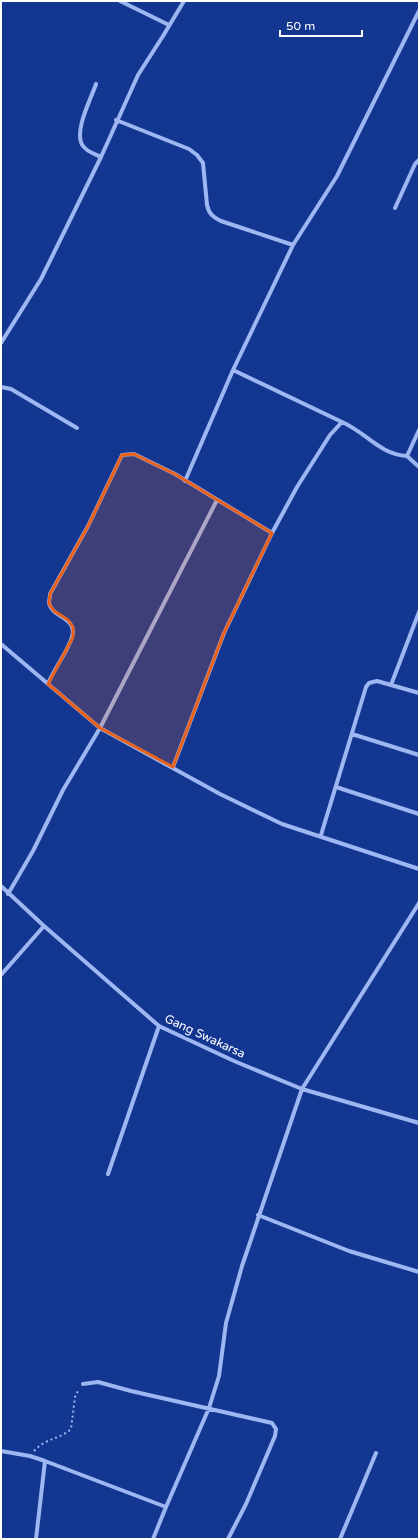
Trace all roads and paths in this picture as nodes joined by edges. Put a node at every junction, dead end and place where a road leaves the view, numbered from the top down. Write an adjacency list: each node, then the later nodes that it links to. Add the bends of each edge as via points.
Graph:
1 (120, 1): 4 (street)
2 (184, 1): 4 (street)
3 (419, 11): 10 (street, via 337,176)
4 (169, 25): 6 (street, via 138,75)
5 (96, 84): 7 (street, via 79,137 87,150)
6 (116, 120): 7 (street); 10 (street, via 189,149 197,155 203,163 208,212 213,216)
7 (101, 157): 11 (street, via 41,279)
8 (419, 160): 9 (street)
9 (395, 208)
10 (293, 245): 12 (street)
11 (1, 343)
12 (233, 370): 14 (street); 19 (street)
13 (1, 387): 15 (street, via 11,389)
14 (342, 422): 17 (street, via 354,427 387,452); 21 (street, via 330,434)
15 (77, 428)
16 (419, 430): 17 (street)
17 (407, 456): 18 (street)
18 (419, 467)
19 (185, 481): 20 (street); 24 (street, via 134,454 122,455 88,526 50,594 49,604 54,611 68,620 73,628 73,637)
20 (217, 500): 21 (street); 27 (street)
21 (272, 533): 30 (street, via 224,633)
22 (419, 612): 25 (street)
23 (1, 644): 24 (street)
24 (48, 684): 27 (street)
25 (391, 685): 26 (street); 28 (street, via 377,681 368,683)
26 (419, 693)
27 (100, 728): 30 (street); 36 (street, via 63,790)
28 (352, 734): 29 (street); 31 (street)
29 (419, 755)
30 (173, 768): 33 (street, via 282,824)
31 (336, 787): 32 (street); 33 (street)
32 (419, 814)
33 (320, 835): 34 (street)
34 (419, 869)
35 (1, 886): 36 (street, Gang Swakarsa)
36 (8, 894): 38 (street, Gang Swakarsa)
37 (419, 903): 41 (street)
38 (44, 926): 39 (street); 40 (street, Gang Swakarsa)
39 (1, 975)
40 (159, 1026): 41 (street, Gang Swakarsa); 43 (street)
41 (302, 1089): 42 (street, Gang Swakarsa); 44 (street)
42 (419, 1123)
43 (108, 1174)
44 (258, 1215): 45 (street, via 349,1251); 47 (street, via 226,1323 219,1376)
45 (419, 1272)
46 (83, 1384): 47 (street, via 98,1382); 50 (path, via 75,1397 71,1429 65,1435 42,1442)
47 (209, 1408): 52 (street); 55 (street, via 269,1421 276,1429 254,1487)
48 (1, 1451): 50 (street)
49 (376, 1453): 56 (street)
50 (30, 1456): 51 (street)
51 (45, 1461): 52 (street); 53 (street)
52 (166, 1507): 54 (street)
53 (36, 1539)
54 (153, 1539)
55 (228, 1539)
56 (340, 1539)

